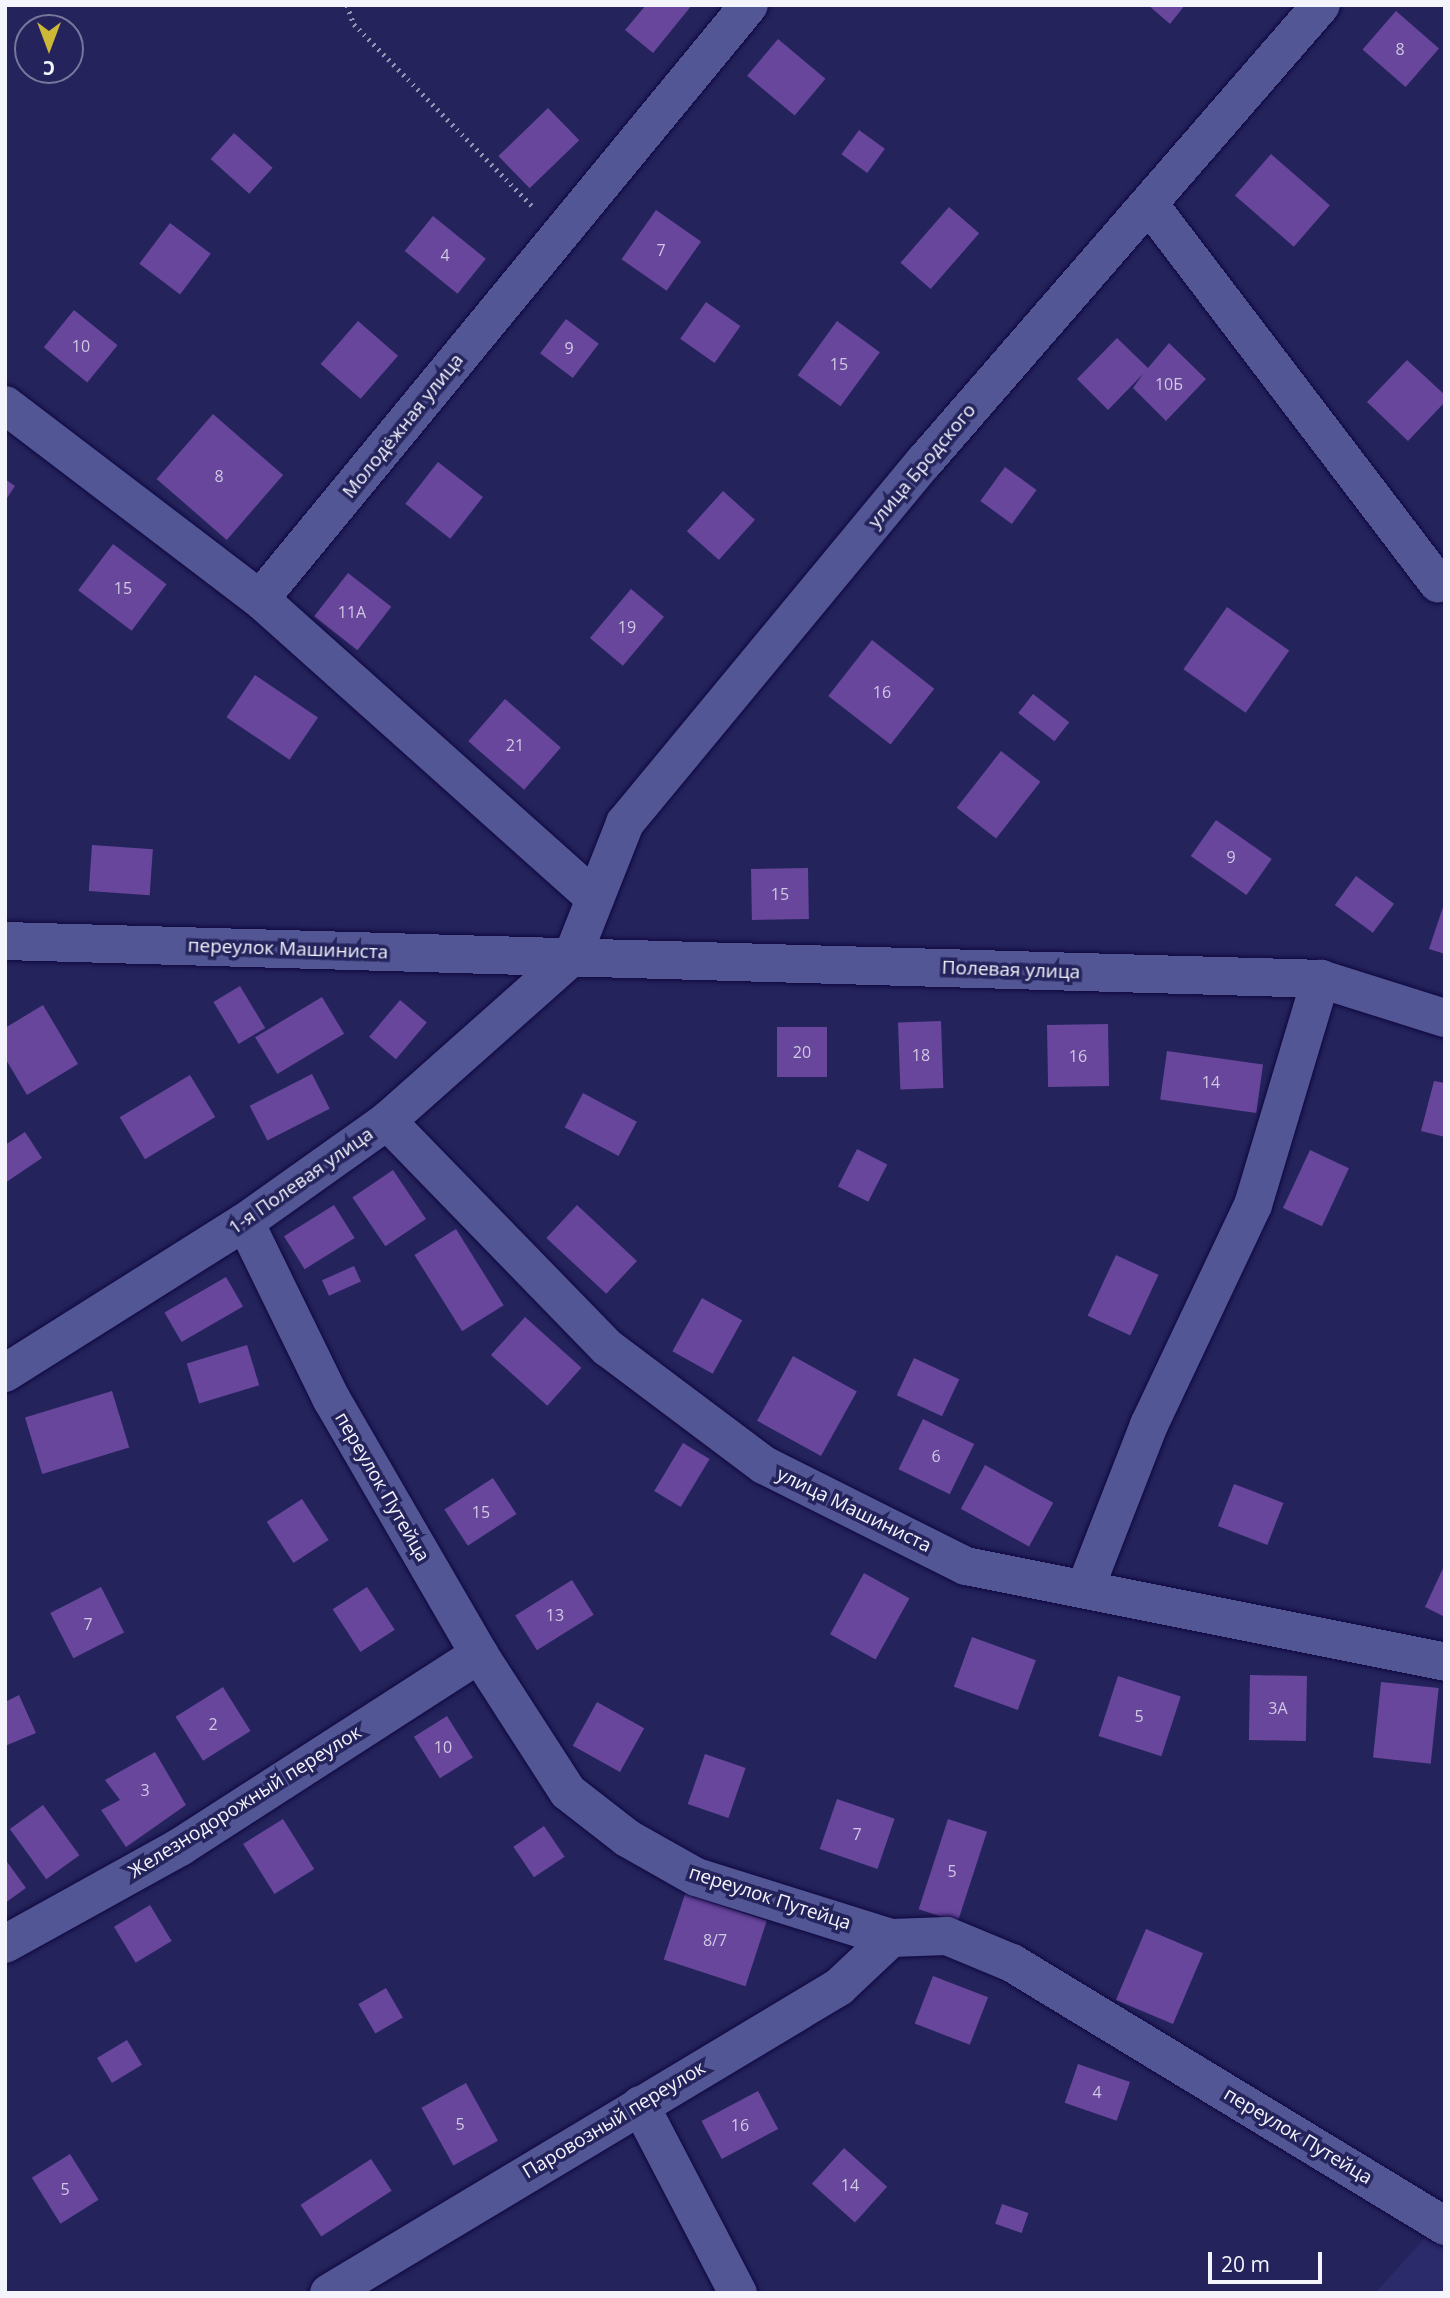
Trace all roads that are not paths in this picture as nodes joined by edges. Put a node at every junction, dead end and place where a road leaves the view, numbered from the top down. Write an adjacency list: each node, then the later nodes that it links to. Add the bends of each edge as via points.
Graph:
1 (749, 5): 6 (street, Молодёжная улица)
2 (1321, 5): 3 (street, улица Бродского)
3 (1149, 204): 5 (street); 7 (street, улица Бродского, via 924,462 625,823)
4 (5, 405): 6 (street)
5 (1438, 584)
6 (260, 600): 7 (street)
7 (595, 898): 9 (street, улица Бродского)
8 (5, 941): 9 (street, переулок Машиниста)
9 (572, 957): 10 (street, Полевая улица); 12 (street, 1-я Полевая улица)
10 (1321, 979): 11 (street, Полевая улица); 15 (street, via 1254,1205 1149,1425)
11 (1445, 1018)
12 (387, 1121): 13 (street, 1-я Полевая улица); 15 (street, улица Машиниста, via 608,1348 764,1465 966,1566)
13 (245, 1222): 14 (street, 1-я Полевая улица); 16 (street, переулок Путейца, via 332,1400)
14 (5, 1373)
15 (1085, 1589): 17 (street, улица Машиниста)
16 (479, 1654): 18 (street, переулок Путейца, via 568,1792 627,1838 696,1877); 19 (street, Железнодорожный переулок, via 180,1846)
17 (1445, 1662)
18 (891, 1938): 20 (street, Паровозный переулок, via 839,1987); 21 (street, переулок Путейца, via 947,1936 1012,1964)
19 (5, 1944)
20 (640, 2105): 22 (street, Паровозный переулок); 23 (street)
21 (1445, 2226)
22 (329, 2293)
23 (738, 2293)

